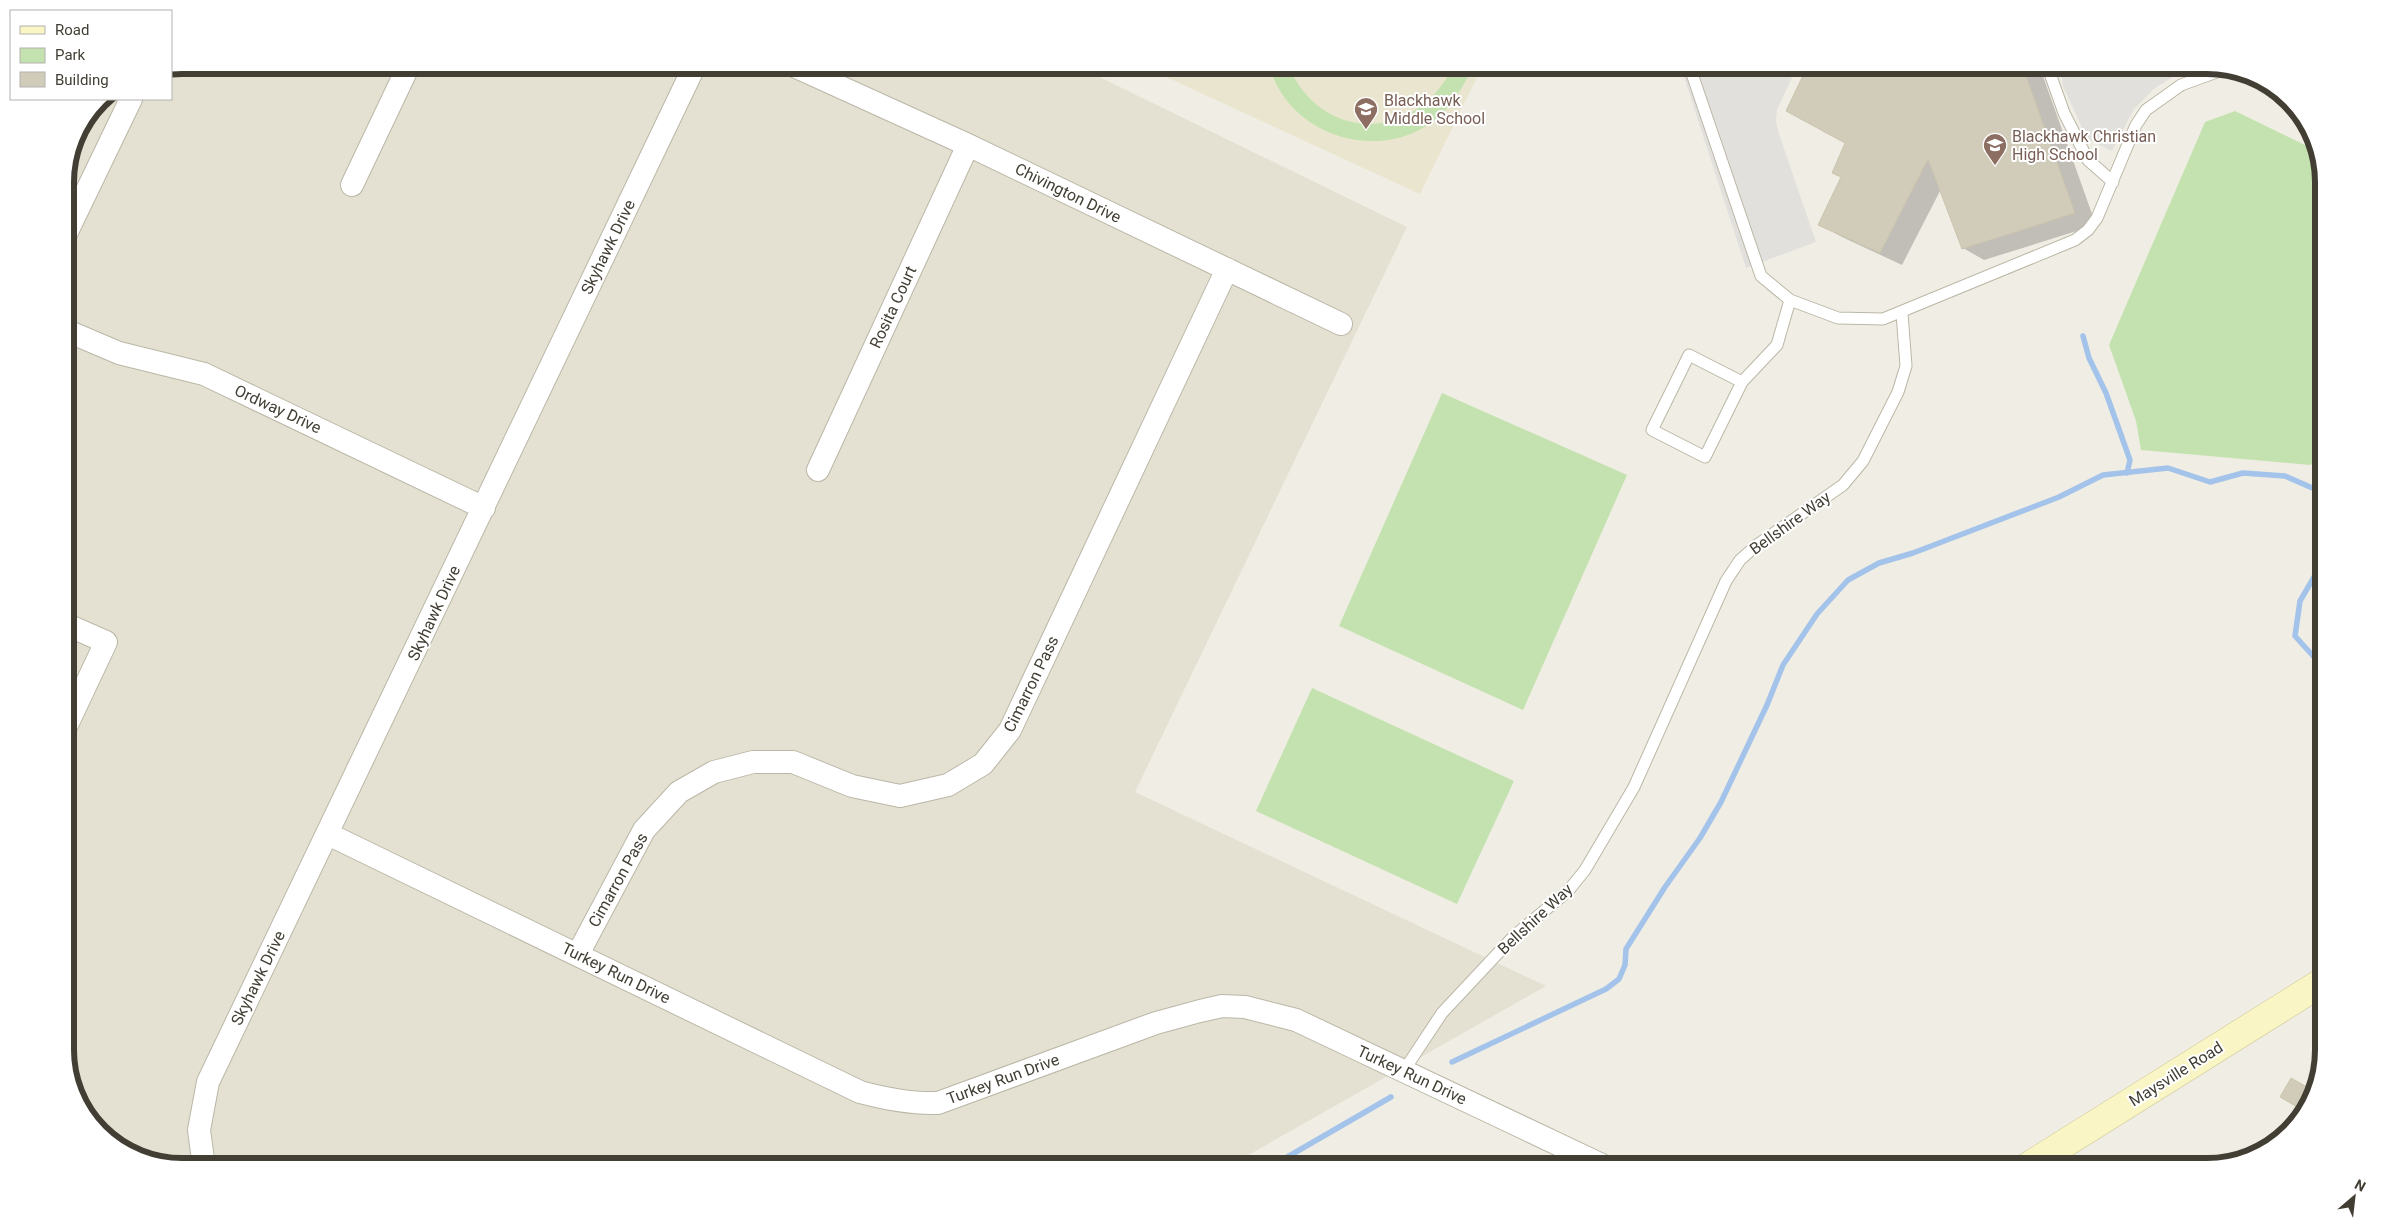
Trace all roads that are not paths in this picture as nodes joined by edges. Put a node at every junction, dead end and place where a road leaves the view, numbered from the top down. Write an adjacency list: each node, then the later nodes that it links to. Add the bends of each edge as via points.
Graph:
1 (405, 74): 10 (street)
2 (691, 74): 19 (street, Skyhawk Drive)
3 (812, 74): 8 (street, Chivington Drive)
4 (1692, 74): 13 (lane, via 1761,276)
5 (2051, 74): 9 (lane, via 2064,113 2088,160)
6 (2211, 74): 9 (lane, via 2181,85 2146,110)
7 (131, 100): 11 (street)
8 (968, 145): 12 (street, Chivington Drive); 18 (street, Rosita Court)
9 (2113, 182): 14 (lane, via 2097,218 2075,240)
10 (352, 185)
11 (74, 217)
12 (1227, 269): 15 (street, Chivington Drive); 23 (street, Cimarron Pass, via 1010,730 983,764 948,785 900,796 852,786 793,762 754,762 714,772 679,792 644,830)
13 (1790, 300): 14 (lane, via 1838,318 1883,319); 17 (lane, via 1777,346)
14 (1902, 313): 25 (lane, Bellshire Way, via 1906,366 1898,392 1863,461 1843,485 1772,533 1740,560 1726,581 1634,787 1585,870 1568,891 1514,936 1442,1013)
15 (1341, 324)
16 (74, 334): 19 (street, Ordway Drive, via 118,353 204,374)
17 (1742, 382): 17 (lane, via 1705,457 1652,430 1689,355)
18 (818, 470)
19 (484, 508): 22 (street, Skyhawk Drive)
20 (74, 628): 21 (street, via 106,642)
21 (74, 710)
22 (328, 834): 23 (street, Turkey Run Drive); 26 (street, Skyhawk Drive, via 208,1082 199,1130)
23 (578, 954): 25 (street, Turkey Run Drive, via 860,1092 916,1104 938,1103 958,1097 1156,1023 1222,1006 1245,1007 1296,1020)
24 (2315, 987): 28 (main road, Maysville Road)
25 (1403, 1072): 27 (street, Turkey Run Drive)
26 (203, 1158)
27 (1587, 1158)
28 (2041, 1158)

